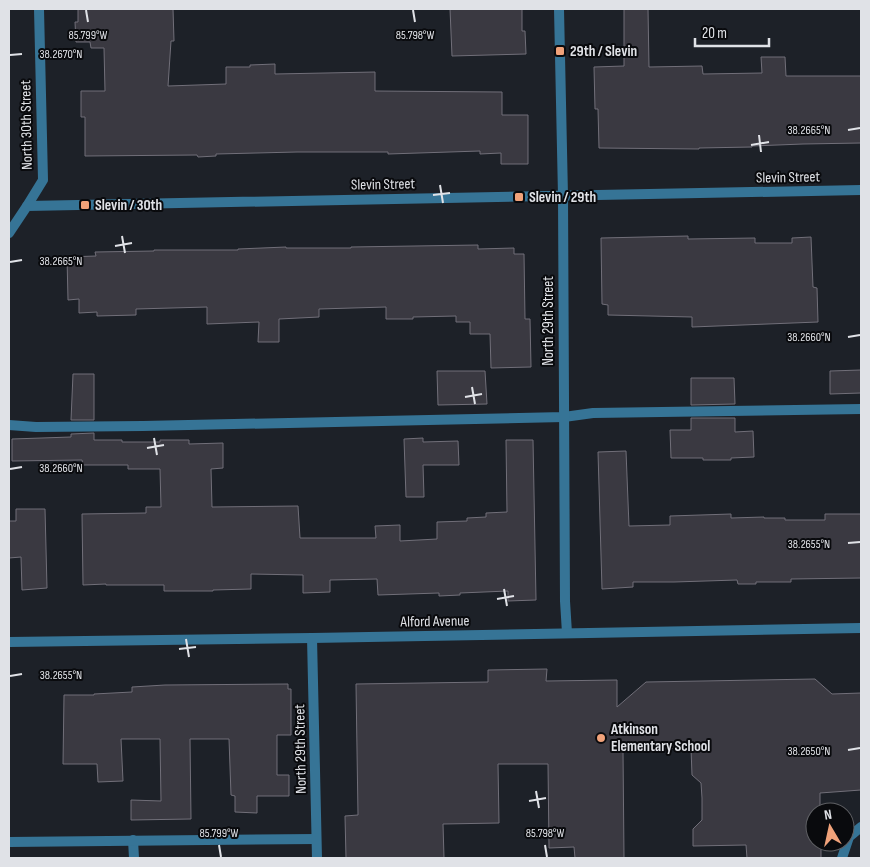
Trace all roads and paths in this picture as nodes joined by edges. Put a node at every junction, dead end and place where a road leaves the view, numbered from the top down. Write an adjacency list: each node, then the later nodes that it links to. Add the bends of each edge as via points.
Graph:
1 (39, 9): 5 (street, North 30th Street, via 43,180)
2 (559, 9): 4 (street, North 29th Street)
3 (861, 190): 4 (street, Slevin Street)
4 (562, 196): 5 (street, Slevin Street); 8 (street, North 29th Street)
5 (27, 206): 6 (street)
6 (9, 233)
7 (861, 409): 8 (street, via 593,413)
8 (564, 417): 9 (street, via 152,426); 11 (street, North 29th Street)
9 (9, 425)
10 (861, 628): 11 (street, Alford Avenue)
11 (567, 633): 12 (street, Alford Avenue)
12 (312, 638): 13 (street, Alford Avenue); 15 (street, North 29th Street)
13 (9, 642)
14 (861, 828): 20 (street, via 849,837)
15 (316, 839): 16 (street); 19 (street, North 29th Street)
16 (133, 840): 17 (street); 18 (street)
17 (9, 842)
18 (134, 858)
19 (317, 858)
20 (842, 858)

